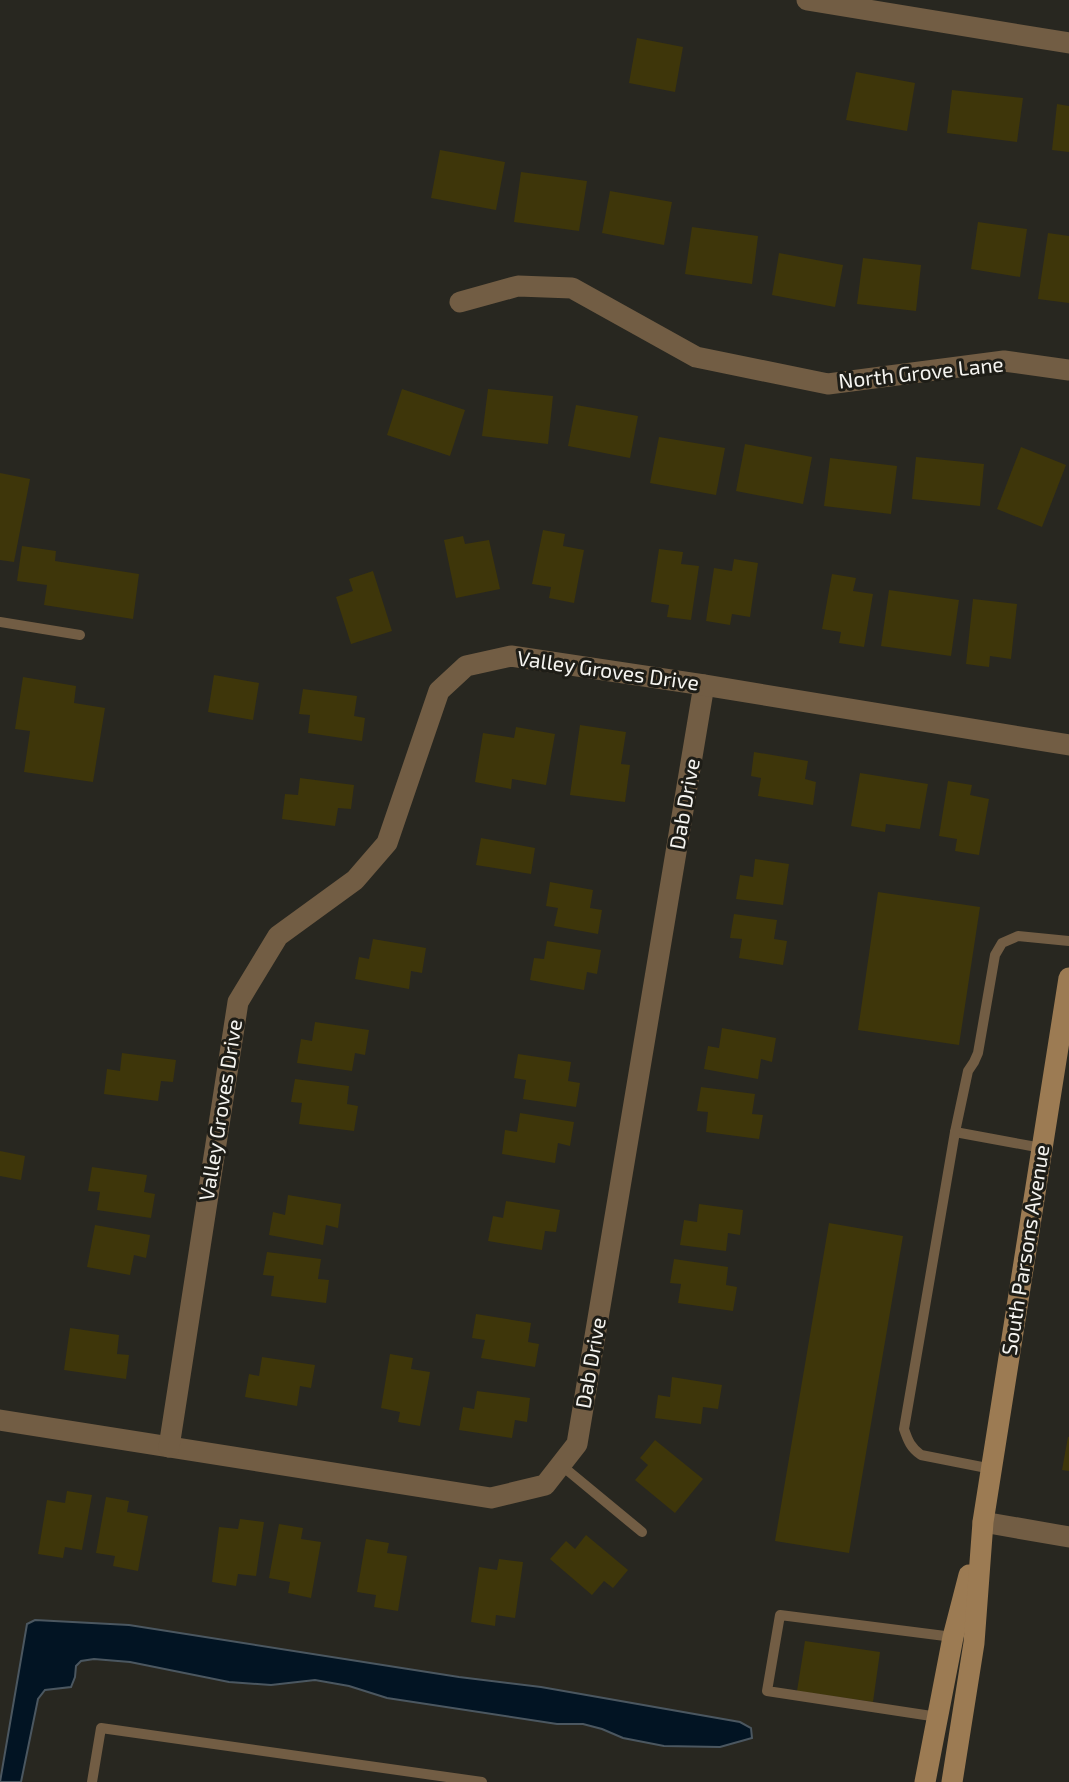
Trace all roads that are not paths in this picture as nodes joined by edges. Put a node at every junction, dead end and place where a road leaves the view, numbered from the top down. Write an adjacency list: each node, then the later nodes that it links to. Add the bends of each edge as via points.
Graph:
1 (807, 0): 2 (street)
2 (1069, 43)
3 (460, 302): 4 (street, North Grove Lane, via 518,286 572,288 696,357 828,384 1003,361)
4 (1069, 370)
5 (0, 622): 6 (lane)
6 (80, 635)
7 (704, 685): 8 (street, Valley Groves Drive); 14 (street, Valley Groves Drive, via 511,656 466,666 439,691 387,843 355,880 278,936 238,1002); 15 (street, Dab Drive, via 577,1444)
8 (1069, 745)
9 (1069, 941): 11 (lane, via 1018,936 1002,943 995,955 978,1053 968,1070)
10 (1068, 989): 12 (street, South Parsons Avenue)
11 (955, 1132): 12 (lane); 16 (lane, via 904,1429 908,1442 921,1455)
12 (1042, 1148): 16 (street, South Parsons Avenue)
13 (0, 1420): 14 (street, Dab Drive)
14 (169, 1447): 15 (street, Dab Drive, via 491,1498 545,1485)
15 (561, 1465): 18 (lane)
16 (992, 1469): 17 (street, South Parsons Avenue)
17 (983, 1522): 19 (street); 20 (street, South Parsons Avenue); 25 (street, South Parsons Avenue, via 974,1643)
18 (642, 1532)
19 (1069, 1537)
20 (953, 1637): 21 (street, South Parsons Avenue); 21 (lane, via 780,1615 767,1691)
21 (938, 1717): 24 (street, South Parsons Avenue)
22 (92, 1782): 23 (lane, via 101,1728)
23 (482, 1782)
24 (925, 1782)
25 (952, 1782)

